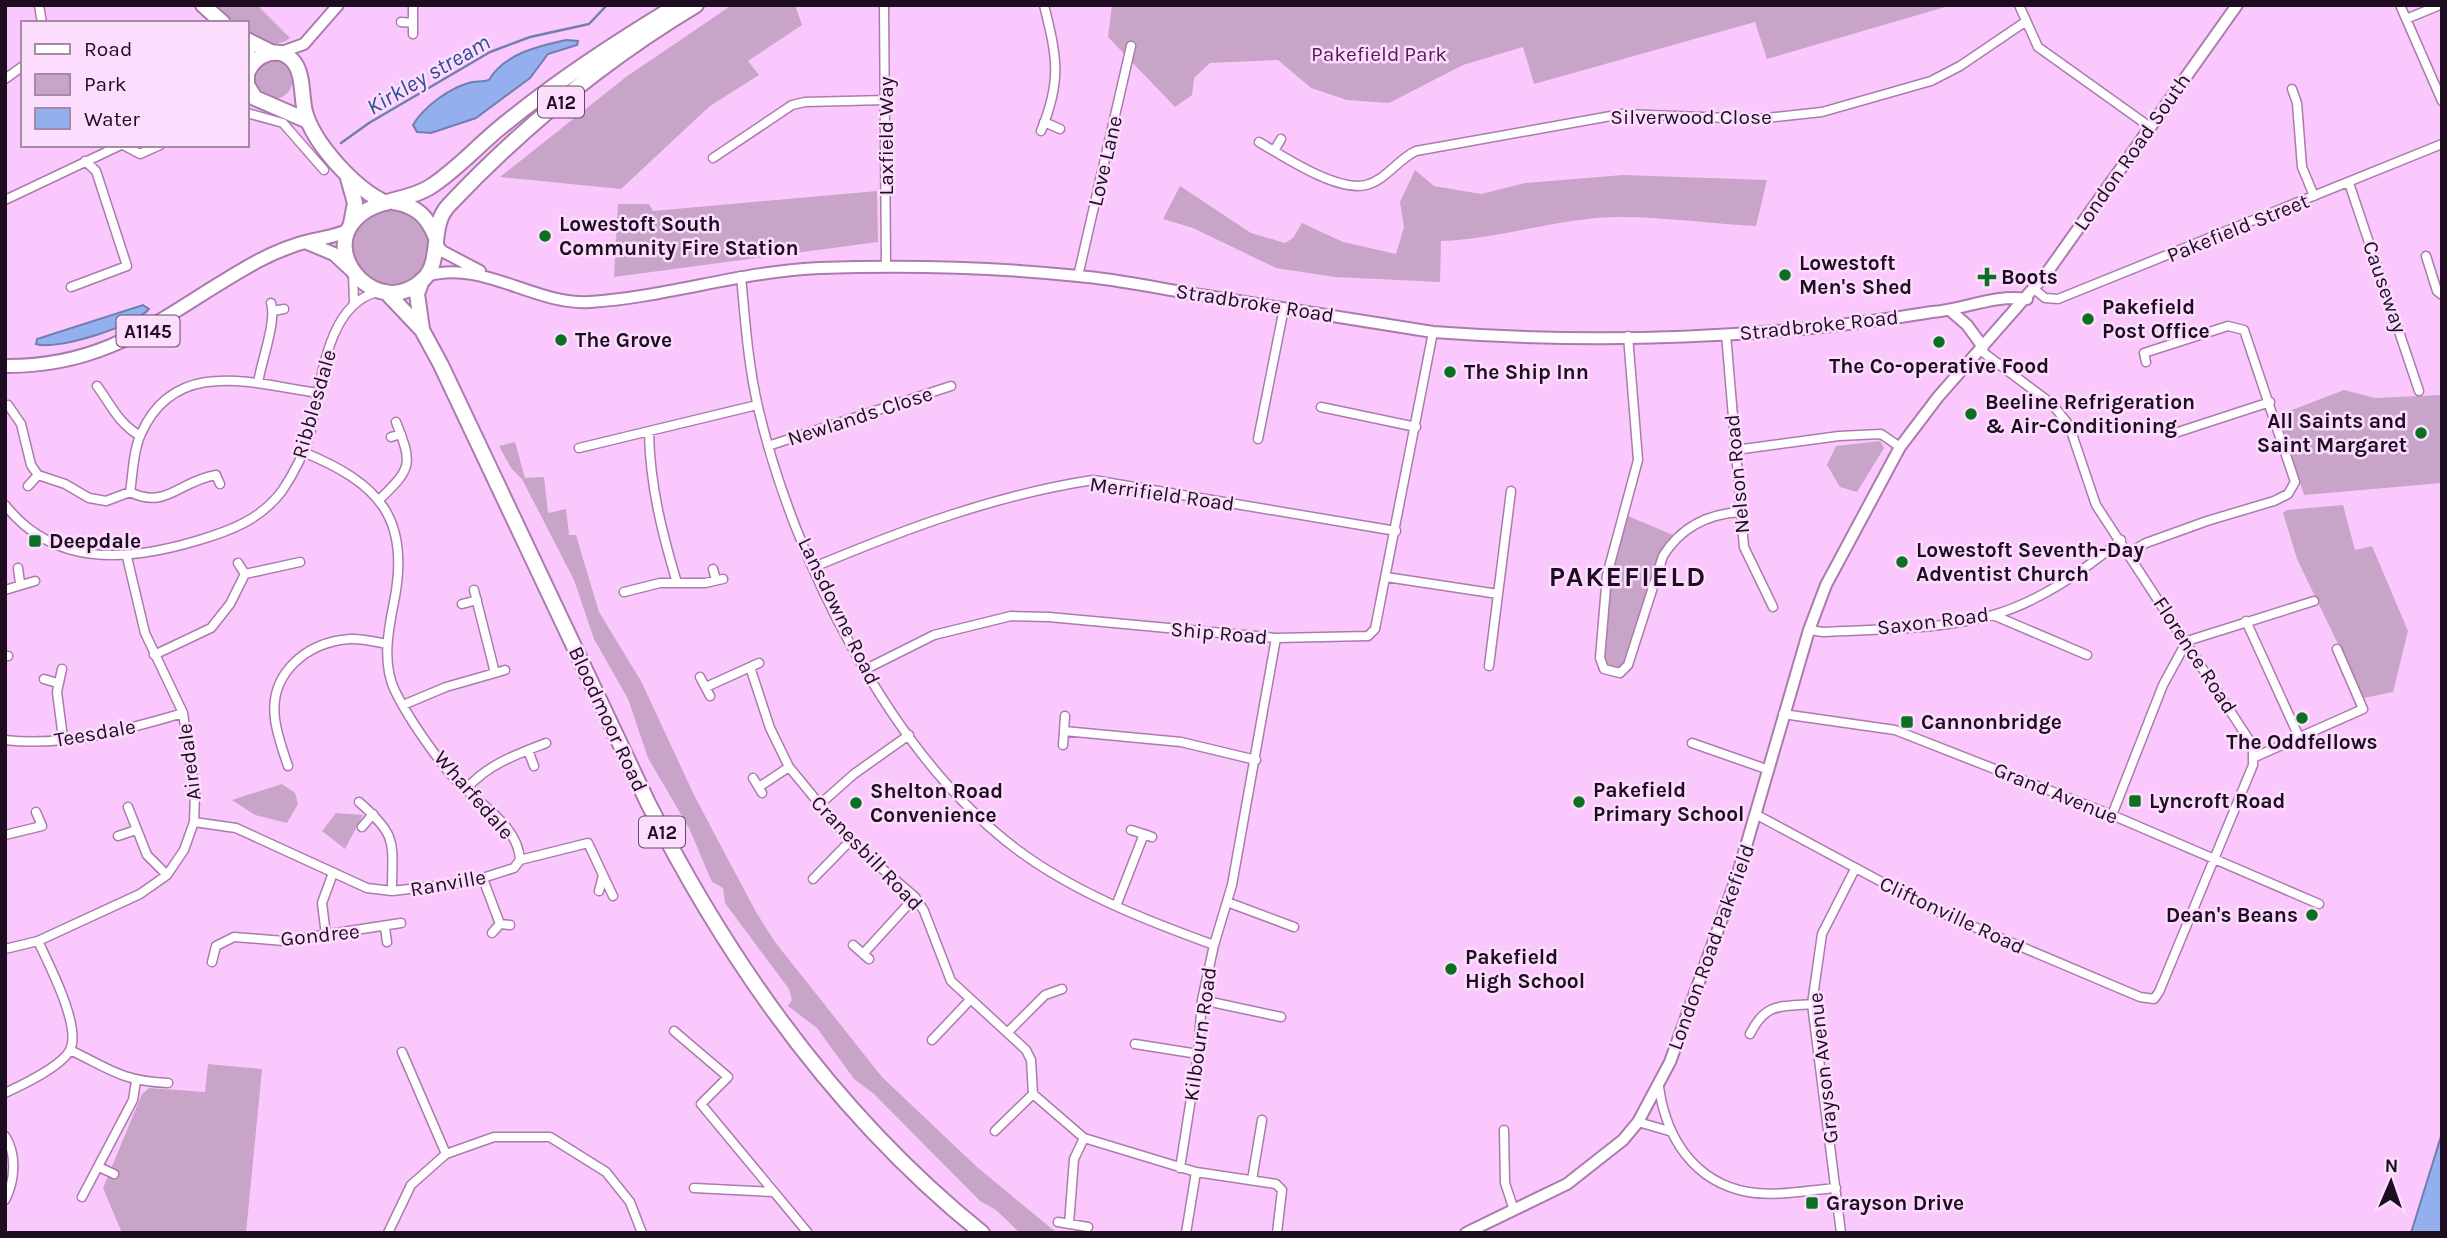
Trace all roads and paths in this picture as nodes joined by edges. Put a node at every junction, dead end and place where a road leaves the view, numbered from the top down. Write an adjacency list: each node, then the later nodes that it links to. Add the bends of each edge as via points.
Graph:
1 (203, 5): 13 (highway)
2 (338, 5): 19 (main road)
3 (413, 5): 16 (street)
4 (678, 5): 54 (highway, A12, via 554,85 432,186)
5 (696, 5): 56 (highway, A12, via 603,69 491,162 442,212)
6 (884, 5): 29 (street, Laxfield Way)
7 (1044, 5): 36 (street, via 1057,56 1055,90)
8 (2019, 5): 15 (street)
9 (2237, 5): 37 (main road, London Road South)
10 (2400, 5): 12 (street)
11 (2440, 5): 12 (street)
12 (2406, 19): 30 (street)
13 (221, 21)
14 (401, 22): 16 (street)
15 (2025, 22): 37 (street, via 2038,47); 46 (street, Silverwood Close, via 1931,81 1822,112 1756,119 1606,116 1416,150 1367,184 1335,182)
16 (413, 23): 17 (street)
17 (413, 34)
18 (248, 40): 21 (highway)
19 (304, 44): 21 (main road); 25 (main road)
20 (1131, 47): 63 (street, Love Lane)
21 (276, 53): 23 (highway, via 258,58); 25 (highway, via 292,60)
22 (21, 67): 24 (street)
23 (248, 73)
24 (5, 79)
25 (299, 80): 31 (highway, via 290,100); 35 (highway)
26 (248, 81): 31 (highway, via 250,92)
27 (2292, 89): 33 (street)
28 (248, 100): 31 (street)
29 (886, 100): 47 (street, via 792,105); 59 (street, Laxfield Way)
30 (2442, 101)
31 (268, 104): 35 (highway)
32 (248, 113): 49 (street, via 283,123)
33 (2298, 119): 34 (street); 52 (street, via 2302,167)
34 (2286, 120)
35 (308, 121): 50 (highway)
36 (1044, 122): 38 (street); 39 (street)
37 (2150, 127): 67 (main road, London Road South)
38 (1060, 129)
39 (1041, 131)
40 (1281, 139): 46 (street)
41 (1259, 142): 46 (street, Silverwood Close)
42 (2442, 144): 51 (street, Pakefield Street)
43 (117, 147): 48 (street)
44 (126, 147): 45 (street, via 140,154)
45 (156, 147)
46 (1275, 151)
47 (713, 158)
48 (85, 161): 53 (street); 65 (street, via 96,172 127,267)
49 (324, 170)
50 (348, 178): 54 (highway); 55 (highway, via 355,203)
51 (2349, 183): 52 (street, Pakefield Street); 83 (street, Causeway)
52 (2314, 196): 67 (street, Pakefield Street, via 2058,299)
53 (5, 200)
54 (389, 203): 55 (highway, via 366,210); 56 (highway, via 405,204 423,214)
55 (350, 228): 57 (main road, A1145); 60 (highway, via 346,254)
56 (436, 241): 61 (main road, Stradbroke Road, via 442,251); 64 (highway, via 435,261)
57 (305, 242): 60 (main road, via 334,254); 79 (main road, A1145, via 259,261 118,346 65,361)
58 (2426, 256): 68 (street)
59 (886, 266): 62 (main road, Stradbroke Road); 63 (main road, Stradbroke Road)
60 (352, 270): 66 (highway, via 365,285); 69 (street)
61 (485, 275): 62 (main road, Stradbroke Road, via 538,295 588,302); 64 (main road, Stradbroke Road, via 454,271)
62 (741, 276): 87 (street, Lansdowne Road)
63 (1078, 276): 70 (main road, Stradbroke Road)
64 (424, 278): 66 (highway, via 407,290); 73 (highway, A12, via 417,294)
65 (71, 287)
66 (383, 292): 69 (street); 73 (highway, A12)
67 (2030, 294): 72 (main road, Stradbroke Road, via 1961,307); 77 (main road, London Road Pakefield)
68 (2442, 295)
69 (354, 304): 84 (street, Ribblesdale, via 329,345)
70 (1284, 308): 74 (main road, Stradbroke Road); 99 (street)
71 (284, 309): 80 (street, via 272,307)
72 (1952, 313): 75 (main road, Stradbroke Road); 77 (main road, via 1967,325)
73 (422, 330): 257 (highway, Bloodmoor Road / A12, via 648,803 716,928 762,997 840,1095 905,1165)
74 (1433, 332): 76 (main road, Stradbroke Road); 92 (street, Ship Road)
75 (1726, 334): 76 (main road, Stradbroke Road); 102 (street, Nelson Road)
76 (1628, 336): 111 (street, via 1638,460 1607,575 1600,658 1604,669 1620,674 1628,665 1670,544 1703,519)
77 (1982, 348): 101 (main road, London Road Pakefield); 113 (street, Florence Road, via 2062,415 2096,505)
78 (2143, 354): 85 (street, via 2236,326 2248,335)
79 (5, 366)
80 (258, 383): 84 (street); 96 (street, via 211,379 189,385 151,415)
81 (97, 386): 96 (street, via 122,425)
82 (951, 386): 100 (street, Newlands Close)
83 (2419, 391)
84 (318, 393): 103 (street, Ribblesdale)
85 (2270, 402): 95 (street); 114 (street, via 2295,475 2288,494)
86 (8, 405): 89 (street)
87 (757, 405): 93 (street); 100 (street, Lansdowne Road)
88 (1321, 407): 92 (street)
89 (14, 414): 90 (street); 104 (street)
90 (5, 419)
91 (396, 422): 94 (street)
92 (1416, 426): 112 (street, Ship Road)
93 (649, 433): 97 (street, via 584,447); 125 (street, via 656,502)
94 (401, 434): 98 (street); 109 (street, via 409,466)
95 (2171, 435)
96 (140, 436): 108 (street)
97 (587, 436)
98 (391, 438)
99 (1258, 439)
100 (768, 446): 118 (street, Lansdowne Road)
101 (1900, 447): 102 (street, via 1881,434); 136 (main road, London Road Pakefield, via 1826,585)
102 (1735, 450): 111 (street, Nelson Road)
103 (303, 453): 109 (street, Wharfedale, via 355,476); 115 (street, Ribblesdale, via 279,494 247,524 156,553)
104 (38, 475): 106 (street); 108 (street, via 89,498 106,501)
105 (220, 484): 108 (street, via 215,471 157,500)
106 (28, 486)
107 (1511, 491): 129 (street)
108 (130, 492)
109 (379, 500): 139 (street, Wharfedale, via 398,542 400,565)
110 (5, 505): 115 (street, Ribblesdale, via 35,533 69,549)
111 (1740, 512): 133 (street, Nelson Road, via 1750,565)
112 (1396, 531): 118 (street, Merrifield Road, via 1093,480 924,522); 122 (street, Ship Road)
113 (2121, 540): 114 (street, Florence Road); 134 (street, Saxon Road, via 2080,573)
114 (2130, 552): 138 (street, Florence Road)
115 (127, 557): 141 (street, Airedale)
116 (300, 562): 121 (street)
117 (238, 563): 121 (street)
118 (814, 567): 146 (street, Lansdowne Road)
119 (18, 568): 124 (street)
120 (713, 569): 125 (street, via 719,580)
121 (245, 574): 141 (street, via 211,628)
122 (1386, 577): 129 (street); 137 (street, Ship Road, via 1375,629 1367,636)
123 (35, 581): 124 (street)
124 (20, 583): 126 (street)
125 (677, 583): 128 (street, via 660,583)
126 (5, 590)
127 (474, 590): 130 (street)
128 (627, 594)
129 (1498, 594): 143 (street)
130 (477, 600): 132 (street); 147 (street)
131 (2314, 601): 135 (street)
132 (462, 604)
133 (1773, 607)
134 (1993, 615): 136 (street, Saxon Road, via 1915,627); 142 (street)
135 (2246, 621): 138 (street); 157 (street)
136 (1809, 629): 153 (main road, London Road Pakefield)
137 (1276, 638): 146 (street, Ship Road, via 1011,616 934,635); 165 (street, Kilbourn Road)
138 (2187, 641): 164 (street, Florence Road, via 2230,706); 178 (street, via 2164,685)
139 (387, 643): 151 (street, Wharfedale, via 388,666); 167 (street, via 331,642 290,665 275,700 275,719)
140 (2337, 649): 157 (street, via 2363,709)
141 (154, 655): 152 (street, Airedale)
142 (2087, 655)
143 (1489, 666)
144 (62, 669): 150 (street)
145 (505, 670): 147 (street)
146 (864, 670): 156 (street, Lansdowne Road)
147 (495, 673): 151 (street)
148 (700, 677): 168 (street, Cranesbill Road, via 708,692 754,665 770,728)
149 (44, 679): 150 (street)
150 (57, 683): 158 (street)
151 (403, 705): 171 (street, Wharfedale, via 450,774)
152 (183, 713): 158 (street, Teesdale, via 130,729); 179 (street, Airedale, via 195,794)
153 (1783, 714): 169 (main road, London Road Pakefield); 178 (street, Grand Avenue, via 1895,730)
154 (1065, 716): 155 (street)
155 (1064, 731): 162 (street); 165 (street, via 1181,742)
156 (909, 735): 173 (street); 200 (street, Lansdowne Road, via 961,799 1014,847)
157 (2299, 737): 164 (street)
158 (63, 738): 159 (street, Teesdale, via 35,743)
159 (5, 740)
160 (546, 743): 163 (street)
161 (1692, 743): 169 (street)
162 (1063, 745)
163 (528, 750): 166 (street); 171 (street, via 496,762)
164 (2255, 757): 186 (street)
165 (1256, 760): 198 (street, Kilbourn Road)
166 (534, 765)
167 (288, 766)
168 (789, 767): 170 (street, via 760,790); 173 (street, Cranesbill Road)
169 (1769, 770): 177 (main road, London Road Pakefield)
170 (753, 778)
171 (467, 788): 187 (street, Wharfedale, via 520,847)
172 (359, 802): 176 (street)
173 (820, 805): 185 (street, Cranesbill Road)
174 (128, 807): 181 (street)
175 (36, 812): 183 (street, via 45,828)
176 (373, 814): 180 (street); 194 (street, via 387,828 394,846)
177 (1757, 815): 188 (street, Cliftonville Road); 229 (main road, London Road Pakefield)
178 (2112, 815): 186 (street, Grand Avenue)
179 (194, 822): 189 (street, Ranville, via 236,828); 191 (street, Airedale, via 184,850)
180 (362, 827)
181 (136, 830): 184 (street); 191 (street, via 147,855)
182 (1131, 830): 200 (street, via 1148,835)
183 (5, 835)
184 (118, 836)
185 (850, 841): 193 (street); 197 (street, Cranesbill Road)
186 (2215, 859): 188 (street, Cliftonville Road, via 2154,999 1932,909); 199 (street, Grand Avenue)
187 (520, 860): 190 (street, Ranville, via 589,843); 192 (street, Ranville, via 514,868)
188 (1855, 869): 217 (street, Grayson Avenue, via 1822,934)
189 (333, 873): 194 (street, Ranville, via 367,888); 207 (street, via 322,903)
190 (603, 874): 195 (street); 196 (street, Ranville)
191 (167, 875): 208 (street, Airedale, via 139,894)
192 (483, 879): 194 (street, Ranville); 202 (street)
193 (813, 879)
194 (392, 891)
195 (598, 891)
196 (613, 896)
197 (915, 897): 211 (street, via 866,957); 216 (street, Cranesbill Road, via 943,968)
198 (1227, 902): 204 (street); 210 (street, Kilbourn Road)
199 (2319, 904)
200 (1116, 906): 210 (street, Lansdowne Road)
201 (401, 923): 205 (street, Gondree)
202 (500, 924): 203 (street); 206 (street)
203 (510, 925)
204 (1294, 927)
205 (384, 928): 207 (street, Gondree); 209 (street, Gondree)
206 (492, 933)
207 (326, 935): 213 (street, Gondree, via 284,941 234,936 214,944)
208 (38, 941): 212 (street, Airedale); 224 (street, via 64,1001 72,1037)
209 (387, 942)
210 (1214, 944): 215 (street, Kilbourn Road)
211 (853, 945)
212 (5, 950)
213 (212, 962)
214 (1062, 989): 220 (street, via 1045,995)
215 (1202, 1000): 218 (street); 226 (street, Kilbourn Road)
216 (969, 1001): 220 (street, Cranesbill Road); 222 (street)
217 (1812, 1004): 221 (street, via 1771,1008 1759,1016); 246 (street, Grayson Avenue)
218 (1281, 1017)
219 (674, 1031): 247 (street, via 728,1077 701,1104)
220 (1008, 1032): 231 (street, Cranesbill Road, via 1031,1060)
221 (1750, 1034)
222 (932, 1040)
223 (1135, 1044): 226 (street)
224 (70, 1050): 227 (street); 230 (street, via 59,1062)
225 (402, 1052): 239 (street)
226 (1198, 1054): 241 (street, Kilbourn Road)
227 (136, 1082): 228 (street); 240 (street, via 133,1100)
228 (168, 1083)
229 (1659, 1087): 233 (main road, London Road Pakefield); 236 (street)
230 (5, 1093)
231 (1033, 1094): 235 (street); 238 (street)
232 (1262, 1121): 244 (street)
233 (1638, 1122): 236 (street); 250 (main road, London Road Pakefield, via 1623,1140 1567,1184)
234 (1504, 1130): 250 (street, via 1505,1183)
235 (995, 1131)
236 (1669, 1131): 246 (street, via 1687,1158 1725,1184 1748,1192)
237 (5, 1136): 249 (street, via 13,1160)
238 (1084, 1138): 241 (street); 252 (street, via 1074,1159)
239 (446, 1154): 254 (street, via 411,1185); 255 (street, via 494,1137 550,1137 606,1172 630,1202)
240 (99, 1167): 243 (street); 248 (street)
241 (1180, 1168): 242 (street)
242 (1196, 1172): 244 (street); 258 (street)
243 (114, 1174)
244 (1252, 1180): 259 (street, via 1276,1184 1282,1190)
245 (694, 1188): 247 (street)
246 (1836, 1188): 261 (street, Grayson Avenue)
247 (774, 1192): 256 (street)
248 (82, 1197)
249 (5, 1200)
250 (1514, 1210): 260 (main road, London Road Pakefield)
251 (1058, 1222): 252 (street)
252 (1069, 1224): 253 (street)
253 (1088, 1227)
254 (388, 1233)
255 (642, 1233)
256 (808, 1233)
257 (982, 1233)
258 (1186, 1233)
259 (1277, 1233)
260 (1466, 1233)
261 (1842, 1233)

